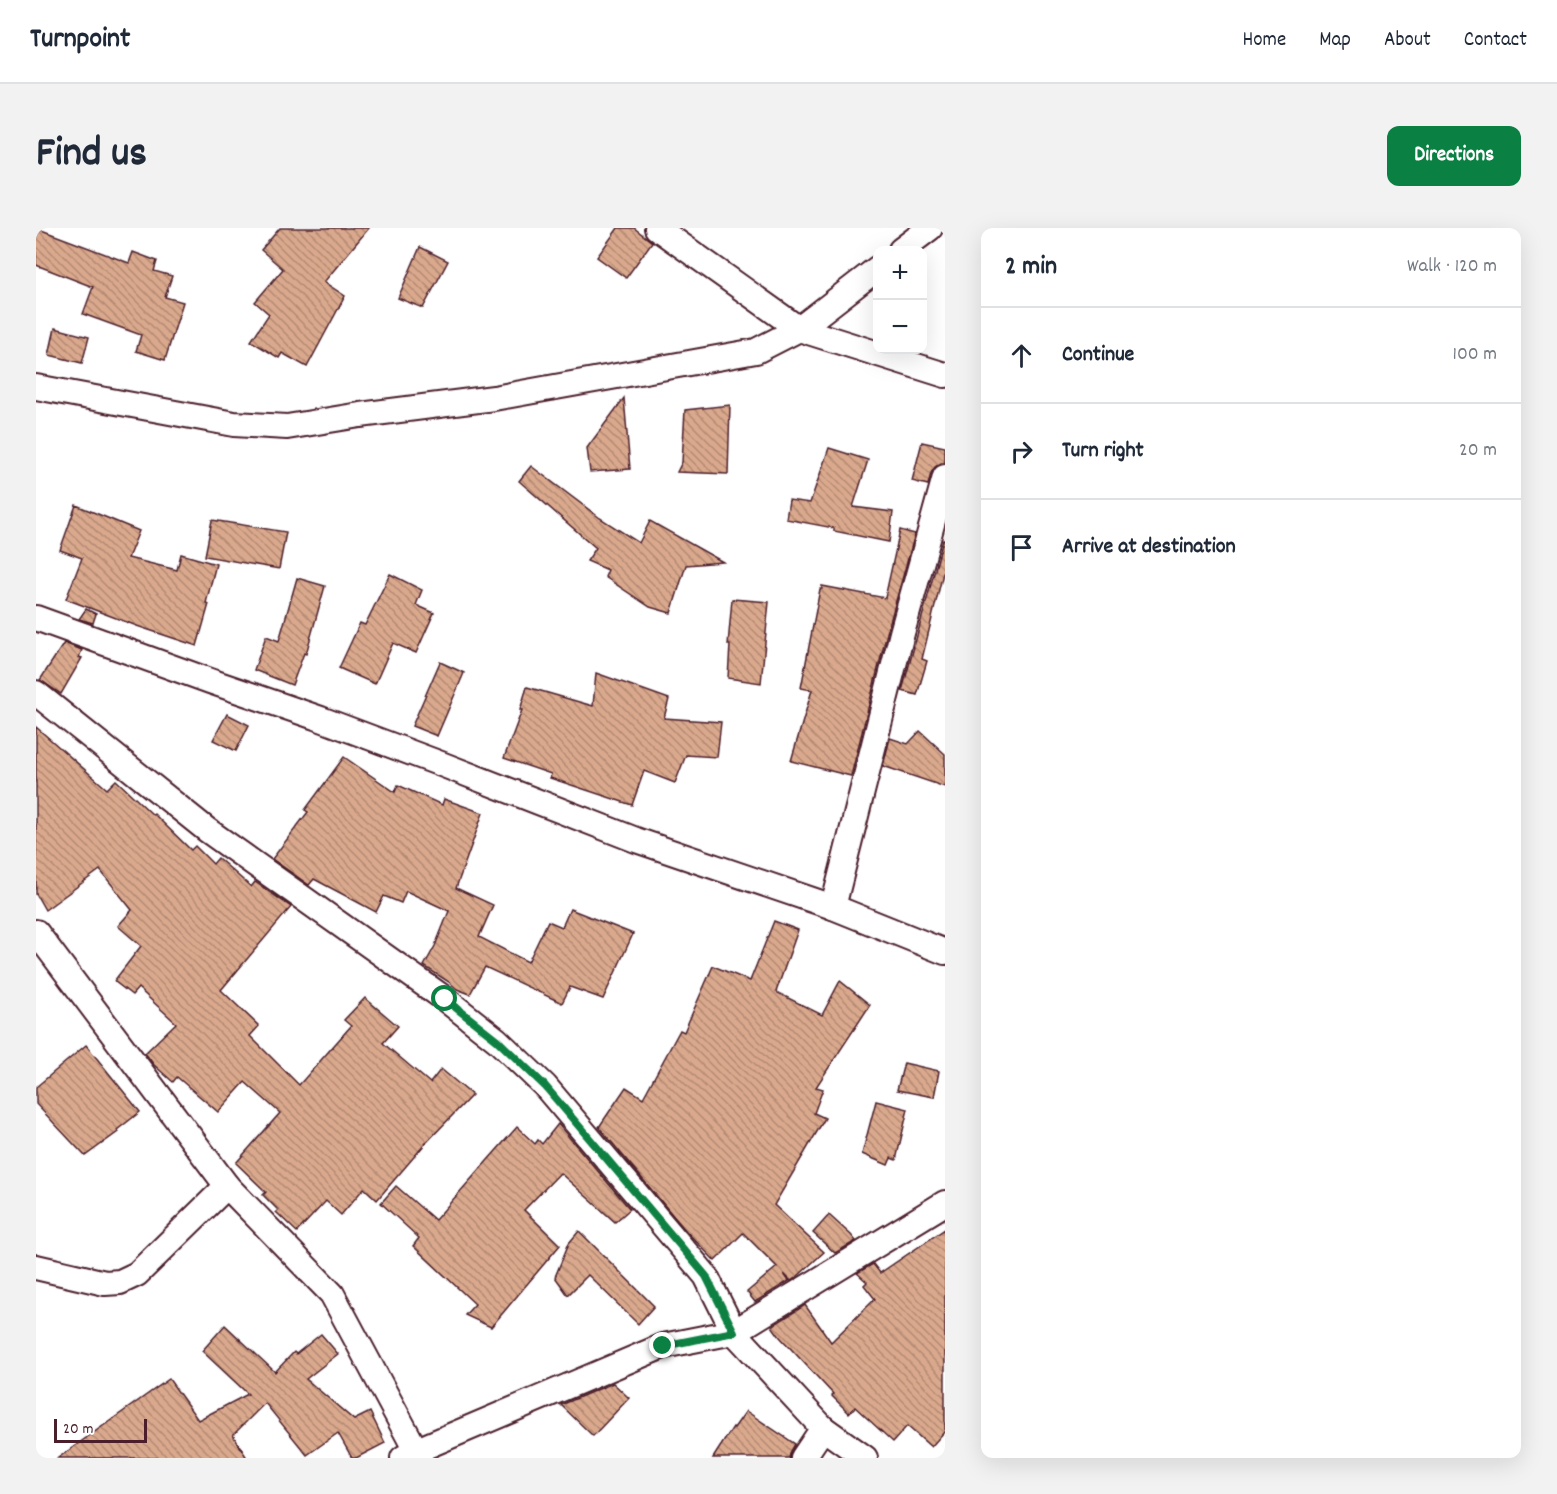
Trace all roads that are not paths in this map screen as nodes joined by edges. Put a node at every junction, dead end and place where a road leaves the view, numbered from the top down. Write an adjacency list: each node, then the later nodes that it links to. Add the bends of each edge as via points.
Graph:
1 (657, 228): 5 (street)
2 (930, 228): 3 (street)
3 (906, 246)
4 (873, 272): 5 (street)
5 (799, 329): 6 (street); 7 (street, via 756,351 708,361 494,398 287,427 234,424)
6 (945, 375)
7 (36, 387)
8 (945, 477): 11 (street)
9 (36, 618): 11 (street, via 398,748 636,840)
10 (36, 693): 17 (street, via 207,830 497,1040 545,1086 706,1276)
11 (833, 907): 13 (street)
12 (36, 932): 14 (street)
13 (945, 952)
14 (227, 1186): 16 (street, via 137,1274 120,1282 105,1283); 19 (street, via 332,1294)
15 (945, 1203): 17 (street)
16 (36, 1267)
17 (734, 1332): 18 (street); 19 (street, via 663,1346)
18 (823, 1428): 20 (street); 21 (street)
19 (413, 1456)
20 (803, 1458)
21 (865, 1458)

